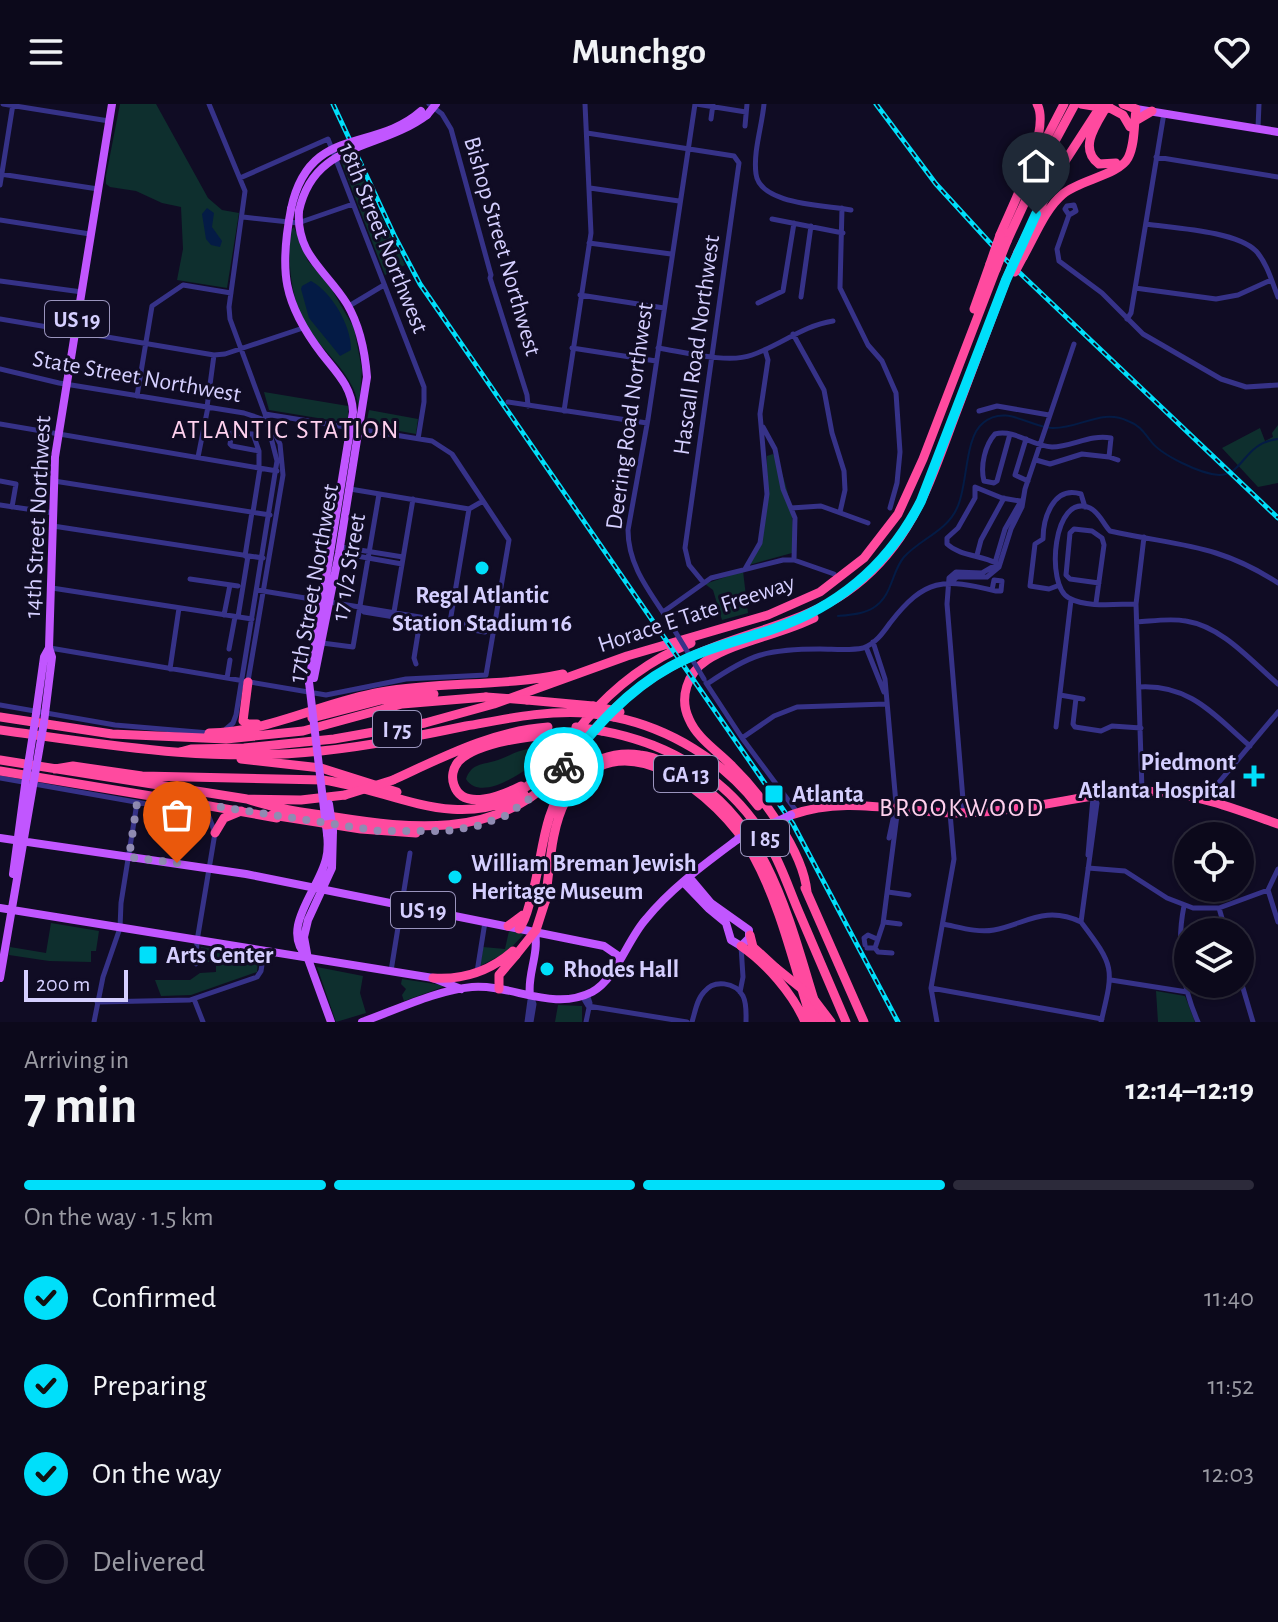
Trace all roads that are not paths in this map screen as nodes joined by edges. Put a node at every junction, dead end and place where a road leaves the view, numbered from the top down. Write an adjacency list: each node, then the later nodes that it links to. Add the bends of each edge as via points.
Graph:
1 (3, 104): 12 (street)
2 (112, 104): 20 (main road, 14th Street Northwest / US 19)
3 (209, 104): 32 (street)
4 (585, 104): 27 (street)
5 (695, 104): 13 (street); 28 (street, Deering Road Northwest)
6 (747, 104): 17 (street)
7 (764, 104): 39 (street, via 755,168 762,188 776,197)
8 (1037, 104): 36 (highway, via 1041,119 1036,144)
9 (1064, 104): 36 (highway)
10 (1080, 104): 14 (highway); 53 (highway)
11 (1259, 104): 24 (street)
12 (13, 105): 20 (street); 25 (street)
13 (713, 105): 17 (street); 19 (street)
14 (1114, 107): 16 (main road); 21 (highway); 21 (highway); 21 (highway, via 1089,144 1094,160 1110,165 1120,161); 56 (highway, Horace E Tate Freeway, via 1058,172)
15 (429, 108): 40 (main road, 17th Street Northwest, bridge, via 394,134 327,162); 90 (street, Bishop Street Northwest, via 448,122 457,146)
16 (1152, 111): 18 (main road); 21 (highway)
17 (746, 112): 22 (street)
18 (1164, 113): 24 (main road); 29 (street)
19 (711, 119)
20 (110, 121): 35 (main road, 14th Street Northwest / US 19)
21 (1132, 124): 56 (highway, via 1131,150 1124,164 1064,193)
22 (745, 126)
23 (0, 128): 25 (street)
24 (1258, 128): 26 (main road)
25 (9, 130): 30 (street)
26 (1278, 132)
27 (587, 133): 28 (street); 34 (street)
28 (687, 149): 37 (street, Deering Road Northwest); 82 (street, Hascall Road Northwest, via 734,156 739,163)
29 (1156, 157): 31 (street); 49 (street)
30 (1, 174): 33 (street); 35 (street)
31 (1278, 177)
32 (240, 178): 38 (street, 18th Street Northwest, via 328,139); 43 (street)
33 (0, 185)
34 (590, 188): 37 (street); 54 (street)
35 (98, 189): 52 (main road, 14th Street Northwest / US 19)
36 (1015, 198): 53 (highway)
37 (679, 201): 55 (street, Deering Road Northwest)
38 (353, 204): 46 (street); 59 (street, 18th Street Northwest)
39 (842, 208): 41 (street); 51 (street)
40 (295, 210): 46 (main road, 17th Street Northwest); 48 (main road, 17th Street Northwest)
41 (851, 210)
42 (1069, 215): 70 (street, via 1057,249 1059,261)
43 (243, 217): 48 (street); 62 (street)
44 (772, 219): 47 (street)
45 (0, 220): 52 (street)
46 (298, 223): 48 (street); 67 (main road, 17th Street Northwest, via 308,255)
47 (794, 223): 50 (street); 66 (street, via 783,291)
48 (288, 224): 72 (main road, 17th Street Northwest, via 283,263)
49 (1146, 224): 57 (street, via 1242,241 1259,255); 60 (street)
50 (811, 226): 51 (street); 64 (street)
51 (843, 233): 130 (street, via 840,288 896,393 900,452)
52 (91, 234): 61 (main road, 14th Street Northwest / US 19)
53 (1004, 238): 175 (highway, Horace E Tate Freeway / I 75, bridge, via 907,497 873,548 806,599)
54 (589, 243): 55 (street); 63 (street)
55 (671, 254): 68 (street, Deering Road Northwest)
56 (1020, 255): 155 (highway, Horace E Tate Freeway, bridge, via 917,509 883,559)
57 (1271, 280): 60 (street, via 1216,299); 65 (street)
58 (0, 281): 61 (street)
59 (384, 285): 67 (street); 105 (street, 18th Street Northwest, via 424,387)
60 (1135, 288): 70 (street)
61 (82, 292): 73 (main road, 14th Street Northwest / US 19)
62 (231, 293): 75 (street, via 183,285 159,299 152,306); 77 (street, via 230,319)
63 (580, 295): 68 (street); 78 (street)
64 (801, 297)
65 (1278, 297)
66 (758, 303)
67 (348, 306): 101 (main road, 17th Street Northwest, via 366,361 366,387)
68 (664, 308): 79 (street, Deering Road Northwest)
69 (0, 319): 73 (street)
70 (1127, 319): 86 (street, via 1149,338 1229,383)
71 (833, 321): 74 (street)
72 (303, 328): 77 (street); 101 (main road, 17th Street Northwest, via 348,386)
73 (75, 333): 75 (street); 85 (main road, 14th Street Northwest / US 19)
74 (793, 334): 80 (street); 133 (street, via 824,390 844,471)
75 (146, 344): 81 (street); 87 (street)
76 (1074, 344): 97 (street)
77 (241, 348): 81 (street); 89 (street)
78 (572, 348): 83 (street); 92 (street)
79 (658, 348): 82 (street); 83 (street, Deering Road Northwest)
80 (765, 350): 82 (street, via 741,358); 100 (street)
81 (214, 355): 91 (street)
82 (712, 356): 150 (street, Hascall Road Northwest, via 685,548 689,565)
83 (656, 361): 98 (street, Deering Road Northwest)
84 (0, 369): 85 (street, State Street Northwest)
85 (67, 384): 87 (street, State Street Northwest); 103 (main road, 14th Street Northwest / US 19)
86 (1278, 385)
87 (137, 396): 91 (street, State Street Northwest)
88 (508, 402): 90 (street)
89 (261, 403): 94 (street, via 255,413); 95 (street)
90 (528, 406): 92 (street)
91 (207, 407): 94 (street, State Street Northwest); 111 (street)
92 (564, 411): 98 (street)
93 (979, 411): 97 (street, via 997,406)
94 (244, 413): 95 (street, State Street Northwest)
95 (266, 418): 96 (street, State Street Northwest); 102 (street); 116 (street)
96 (286, 418): 101 (street, State Street Northwest); 102 (street)
97 (1049, 418): 107 (street)
98 (647, 423): 167 (street, Deering Road Northwest, via 628,541 639,575)
99 (0, 424): 103 (street)
100 (761, 424): 108 (street); 110 (street)
101 (355, 429): 105 (street, State Street Northwest); 120 (main road, 17th Street Northwest); 162 (main road, 17th Street Northwest)
102 (276, 433): 160 (street, via 282,479)
103 (59, 434): 111 (street); 118 (main road, 14th Street Northwest / US 19)
104 (1010, 434): 104 (street, via 997,481 984,481 991,438); 106 (street)
105 (418, 439): 124 (street, State Street Northwest, via 452,454)
106 (1026, 439): 107 (street); 119 (street, via 1015,475)
107 (1042, 444): 112 (street, via 1055,447 1111,438); 113 (street)
108 (775, 449): 110 (street); 129 (street)
109 (259, 451): 109 (street, via 253,434 232,433 232,446); 115 (street)
110 (763, 453): 147 (street, via 768,486 762,536)
111 (198, 457): 115 (street)
112 (1109, 457): 113 (street, via 1082,454 1050,464); 114 (street)
113 (1036, 460): 119 (street)
114 (1118, 460)
115 (260, 468): 116 (street); 132 (street)
116 (277, 471): 135 (street)
117 (0, 481): 127 (street, via 16,484)
118 (54, 481): 132 (street); 134 (main road, 14th Street Northwest / US 19)
119 (1028, 481): 125 (street)
120 (349, 489): 121 (street); 139 (main road, 17th Street Northwest)
121 (379, 494): 123 (street); 140 (street, 17 1/2 Street)
122 (1004, 498): 125 (street); 141 (street); 141 (street, via 975,487 975,498 949,534 952,549)
123 (413, 499): 131 (street); 145 (street)
124 (483, 501): 131 (street); 185 (street, State Street Northwest, via 509,540 486,675 406,679 326,695)
125 (1021, 501): 146 (street, via 1005,529); 151 (street, via 999,567 987,577 957,577)
126 (0, 505): 127 (street)
127 (12, 507): 134 (street)
128 (1085, 507): 138 (street, via 1110,531); 157 (street, via 1073,508 1061,522); 157 (street, via 1081,494 1073,492 1046,511 1030,586)
129 (791, 508): 133 (street, via 815,505); 144 (street)
130 (890, 508)
131 (469, 509): 174 (street)
132 (253, 512): 135 (street); 142 (street)
133 (840, 512): 136 (street)
134 (54, 513): 137 (main road, 14th Street Northwest / US 19)
135 (270, 515): 143 (street)
136 (868, 523)
137 (53, 526): 142 (street); 158 (main road, 14th Street Northwest / US 19)
138 (1144, 537): 153 (street, via 1221,553); 164 (street)
139 (340, 550): 140 (street); 162 (main road, 17th Street Northwest)
140 (368, 555): 145 (street); 166 (street, 17 1/2 Street)
141 (977, 555): 146 (street)
142 (247, 556): 143 (street); 170 (street)
143 (263, 558): 160 (street)
144 (794, 560): 147 (street); 148 (street)
145 (402, 561): 168 (street)
146 (996, 563): 151 (street, via 982,573 954,573)
147 (745, 569): 150 (street)
148 (834, 574)
149 (190, 579): 154 (street)
150 (703, 582): 167 (street)
151 (950, 582): 159 (street); 176 (street, via 909,601); 228 (street, via 947,604)
152 (1099, 583): 152 (street, via 1102,538 1074,529 1066,575); 163 (street)
153 (1278, 583)
154 (230, 585): 156 (street); 169 (street)
155 (855, 585): 203 (highway, Horace E Tate Freeway, via 789,623 669,667); 244 (highway, via 842,601 812,619 709,659 693,674 685,693 695,730 739,773 780,828 806,878)
156 (238, 586)
157 (1057, 586): 161 (street)
158 (52, 588): 165 (street); 179 (main road, 14th Street Northwest / US 19)
159 (992, 590)
160 (260, 591): 162 (street); 171 (street); 185 (street)
161 (1071, 600): 163 (street); 191 (street)
162 (325, 602): 166 (street); 177 (main road, 17th Street Northwest); 186 (main road, 17th Street Northwest)
163 (1096, 603): 164 (street)
164 (1136, 604): 173 (street)
165 (179, 608): 169 (street); 183 (street)
166 (360, 608): 168 (street); 177 (street, 17 1/2 Street, via 353,647)
167 (663, 612): 187 (street, Deering Road Northwest, bridge)
168 (394, 614): 172 (street)
169 (224, 615): 170 (street)
170 (237, 617): 171 (street); 180 (street)
171 (252, 619): 185 (street)
172 (422, 620): 172 (street, via 414,658 416,664); 174 (street)
173 (1137, 622): 188 (street, via 1180,620 1208,628); 189 (street)
174 (450, 624): 174 (street, via 485,632 486,628)
175 (727, 628): 182 (highway, Horace E Tate Freeway / I 75); 208 (highway, via 633,674)
176 (873, 642): 178 (street); 190 (street)
177 (322, 643): 186 (main road, 17th Street Northwest)
178 (866, 647): 187 (street, via 764,652); 190 (street)
179 (49, 648): 183 (street); 198 (main road, 14th Street Northwest / US 19, via 52,665)
180 (229, 649)
181 (230, 660): 184 (street)
182 (605, 664): 199 (highway, via 529,680 395,689 351,699); 209 (highway, Horace E Tate Freeway / I 75, via 494,704 399,729)
183 (170, 669): 184 (street)
184 (227, 679): 185 (street)
185 (245, 682): 199 (highway, via 245,723); 204 (street, via 233,723)
186 (311, 682): 199 (main road, 17th Street Northwest, bridge)
187 (705, 682): 206 (street, Deering Road Northwest)
188 (1278, 684)
189 (1139, 687): 201 (street); 207 (street, via 1165,687 1188,695)
190 (884, 693): 193 (street)
191 (1060, 695): 200 (street); 201 (street, via 1080,698 1075,727)
192 (486, 697): 195 (highway, bridge); 199 (highway, via 422,695); 205 (highway, via 402,704)
193 (886, 704): 206 (street, via 797,707); 225 (street)
194 (0, 705): 198 (street)
195 (590, 710): 210 (highway, I 85, via 526,715 345,748); 244 (highway, I 85, bridge, via 617,714 714,763 755,802 781,838)
196 (1278, 712): 207 (street)
197 (0, 717): 205 (highway, via 151,737)
198 (40, 717): 204 (street); 216 (main road, 14th Street Northwest / US 19, bridge)
199 (310, 717): 204 (highway); 231 (main road, 17th Street Northwest, bridge)
200 (1056, 727)
201 (1141, 728): 217 (street)
202 (0, 730): 209 (highway, I 75)
203 (585, 730): 208 (highway, via 528,736 476,752 456,764 453,783 460,795 471,799 504,794 537,776); 214 (highway, via 531,791 465,811 437,809 323,780); 220 (highway, I 85, bridge, via 538,728 496,737 345,795); 221 (highway, Horace E Tate Freeway, via 561,771); 307 (highway, I 85, via 654,745 687,760 747,811 772,850)
204 (209, 733): 205 (highway)
205 (267, 736)
206 (742, 738): 229 (street, Deering Road Northwest, via 788,793)
207 (1250, 746): 222 (street)
208 (562, 751): 210 (highway, I 75, via 523,789 469,805 424,800 307,765 249,762)
209 (180, 752): 210 (highway, I 85)
210 (233, 756)
211 (0, 760): 212 (highway)
212 (55, 769): 214 (highway, via 73,766); 218 (highway)
213 (0, 771): 231 (highway, bridge)
214 (142, 776): 218 (highway)
215 (0, 778): 216 (street)
216 (29, 782): 223 (street); 234 (main road, 14th Street Northwest / US 19)
217 (1142, 792): 219 (highway); 222 (highway)
218 (228, 796): 220 (highway)
219 (1094, 797): 228 (highway); 238 (street)
220 (247, 799): 221 (highway, Horace E Tate Freeway, via 294,811 417,827 470,823)
221 (524, 801): 226 (highway, via 487,823 436,832 361,829)
222 (1203, 801): 230 (highway)
223 (137, 803): 224 (street); 236 (street)
224 (173, 808): 226 (highway); 232 (street, via 207,816)
225 (896, 808): 227 (highway); 229 (highway, via 850,805); 245 (street)
226 (245, 811): 232 (highway, via 224,818)
227 (950, 812): 228 (highway); 258 (street, via 954,859)
228 (964, 812)
229 (794, 814): 240 (main road, bridge, via 738,839)
230 (1278, 824)
231 (330, 829): 242 (main road, 17th Street Northwest)
232 (215, 833): 237 (street)
233 (0, 838): 234 (main road)
234 (21, 841): 236 (main road, US 19); 250 (main road, 14th Street Northwest)
235 (410, 853): 247 (street)
236 (129, 857): 237 (main road, US 19); 260 (street)
237 (209, 868): 242 (main road, US 19); 265 (street)
238 (1088, 868): 248 (street, via 1125,871); 255 (street)
239 (1278, 869): 243 (street)
240 (687, 880): 259 (main road); 264 (main road, via 726,923); 266 (main road, via 647,917)
241 (536, 882): 261 (highway); 262 (highway); 305 (highway, GA 13, via 555,803 578,772 621,754 670,765 714,794 760,851)
242 (318, 890): 247 (main road, US 19); 274 (main road, 17th Street Northwest, via 304,937)
243 (1268, 890): 249 (street); 256 (street)
244 (807, 892): 308 (highway, I 85)
245 (888, 892): 246 (street); 254 (street)
246 (909, 895)
247 (402, 906): 253 (main road, US 19); 277 (street)
248 (1184, 906): 249 (street); 251 (street)
249 (1219, 908): 252 (street)
250 (7, 909): 260 (main road); 279 (main road, 14th Street Northwest)
251 (1183, 918)
252 (1222, 918)
253 (485, 922): 261 (main road, US 19); 278 (street)
254 (884, 922): 257 (street); 267 (street)
255 (1081, 922): 258 (street, via 1038,916 985,931); 281 (street, via 1106,957)
256 (1278, 922)
257 (900, 924)
258 (943, 924): 282 (street)
259 (743, 925): 263 (main road); 264 (main road)
260 (120, 928): 265 (main road); 292 (street)
261 (514, 928): 262 (main road, US 19)
262 (535, 932): 268 (main road, US 19); 287 (main road)
263 (750, 935): 269 (main road); 306 (highway, bridge, via 753,947 812,997)
264 (730, 937): 269 (main road); 276 (street)
265 (197, 941): 270 (main road); 275 (street)
266 (630, 942): 268 (main road, US 19); 273 (main road)
267 (876, 944): 267 (street, via 868,935 864,938 867,948); 272 (street, via 878,952)
268 (604, 946): 273 (main road)
269 (746, 949): 276 (street); 303 (highway)
270 (264, 952): 274 (main road); 291 (street, via 257,977)
271 (515, 953): 278 (highway, GA 13); 284 (highway, via 499,975); 304 (highway, GA 13, bridge, via 546,897 558,819 567,799 603,767 651,764 712,803 753,855 770,890)
272 (892, 953)
273 (620, 957): 288 (main road, via 601,986)
274 (308, 959): 277 (main road); 297 (main road)
275 (196, 964)
276 (742, 965): 286 (street)
277 (391, 973): 280 (main road)
278 (477, 973): 280 (highway, GA 13)
279 (0, 978)
280 (433, 978): 283 (main road)
281 (1111, 980): 285 (street); 294 (street)
282 (931, 988): 294 (street); 309 (street)
283 (461, 989): 284 (main road); 298 (main road)
284 (499, 989): 287 (main road)
285 (1174, 990)
286 (740, 992): 301 (street, via 725,984 707,988); 302 (street)
287 (530, 995): 288 (main road); 299 (street)
288 (584, 995): 293 (street)
289 (1189, 998): 310 (street)
290 (1246, 998): 311 (street)
291 (194, 999): 292 (street); 296 (street)
292 (97, 1002): 295 (street)
293 (589, 1006): 300 (street); 301 (street)
294 (1102, 1021)
295 (94, 1022)
296 (203, 1022)
297 (331, 1022)
298 (362, 1022)
299 (529, 1022)
300 (586, 1022)
301 (690, 1022)
302 (746, 1022)
303 (805, 1022)
304 (812, 1022)
305 (821, 1022)
306 (832, 1022)
307 (846, 1022)
308 (864, 1022)
309 (937, 1022)
310 (1198, 1022)
311 (1253, 1022)

